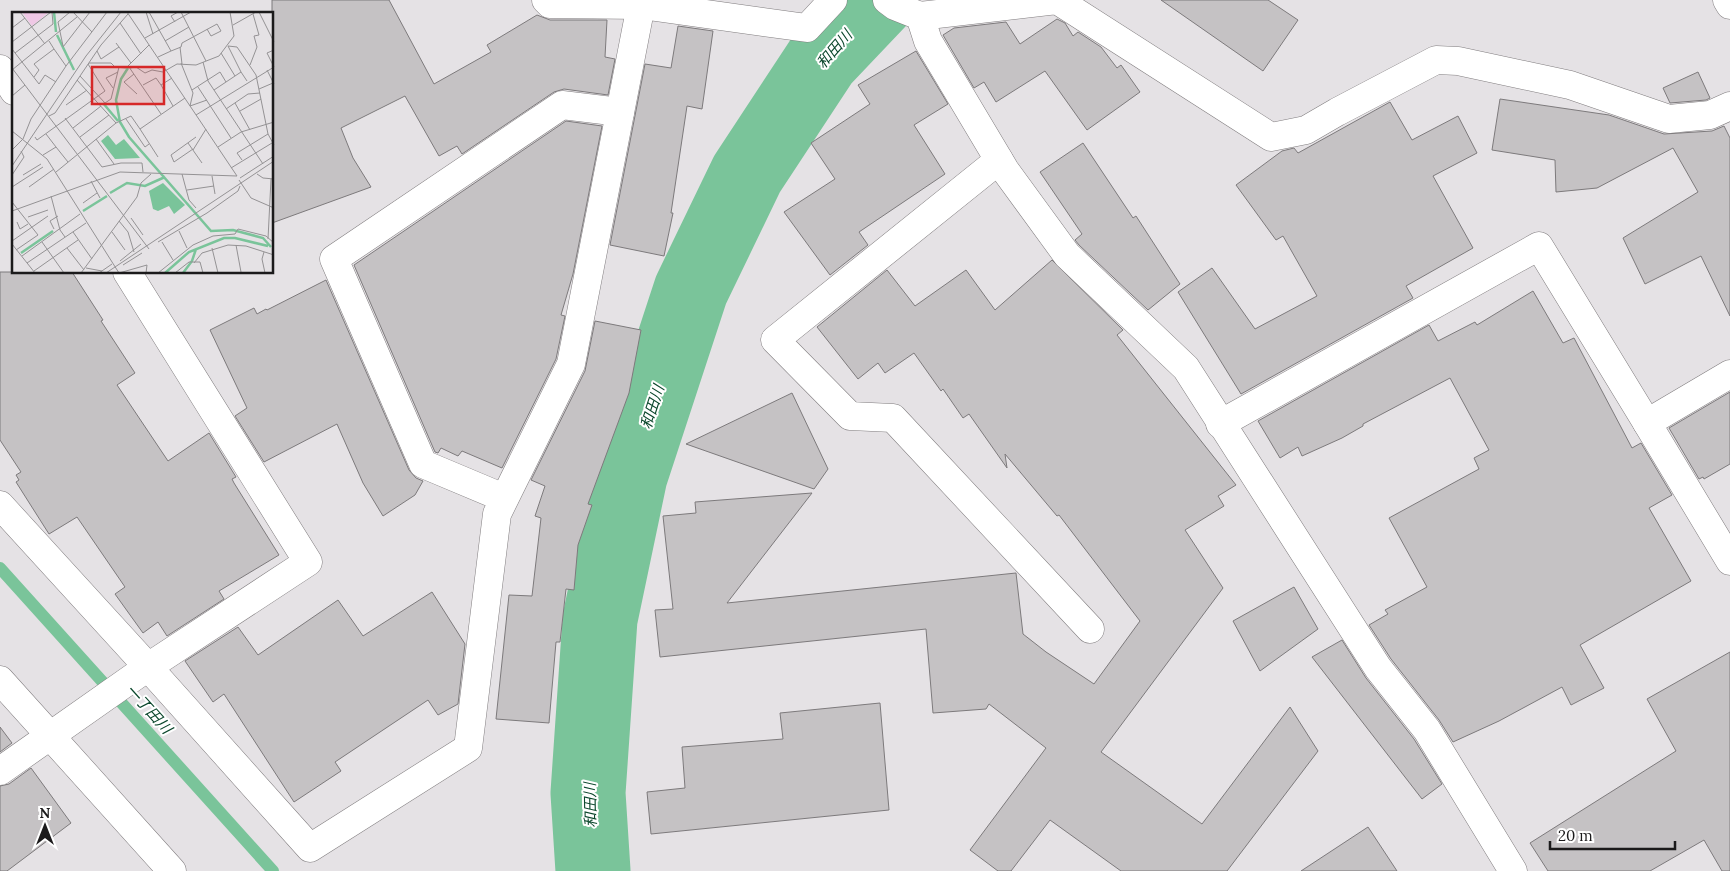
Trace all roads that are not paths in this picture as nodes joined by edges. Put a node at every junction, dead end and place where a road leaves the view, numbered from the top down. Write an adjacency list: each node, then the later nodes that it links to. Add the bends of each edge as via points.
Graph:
1 (546, 0): 5 (street, via 550,4)
2 (834, 0): 5 (street, via 807,28)
3 (1727, 0): 6 (street)
4 (891, 3): 7 (street)
5 (641, 5): 11 (street)
6 (1730, 5)
7 (920, 16): 10 (street, via 1057,0 1271,137 1306,130 1436,60 1458,61 1570,85 1669,119 1710,115); 12 (street, via 928,41)
8 (0, 69): 9 (street)
9 (12, 88)
10 (1730, 106)
11 (620, 112): 17 (street, via 571,364); 17 (street, via 562,105 334,259 424,464)
12 (999, 160): 16 (street, via 1067,255 1186,368); 20 (street, via 775,340 850,416 894,418)
13 (128, 274): 21 (street, via 308,562)
14 (1730, 374): 15 (street)
15 (1647, 423): 16 (street, via 1538,246); 19 (street)
16 (1220, 424): 26 (street, via 1378,668 1427,730)
17 (504, 498): 21 (street, via 497,514 468,748 310,848)
18 (0, 505): 21 (street)
19 (1730, 561)
20 (1090, 629)
21 (148, 667): 23 (street)
22 (0, 680): 23 (street)
23 (50, 736): 24 (street); 25 (street)
24 (0, 771)
25 (172, 871)
26 (1513, 871)

